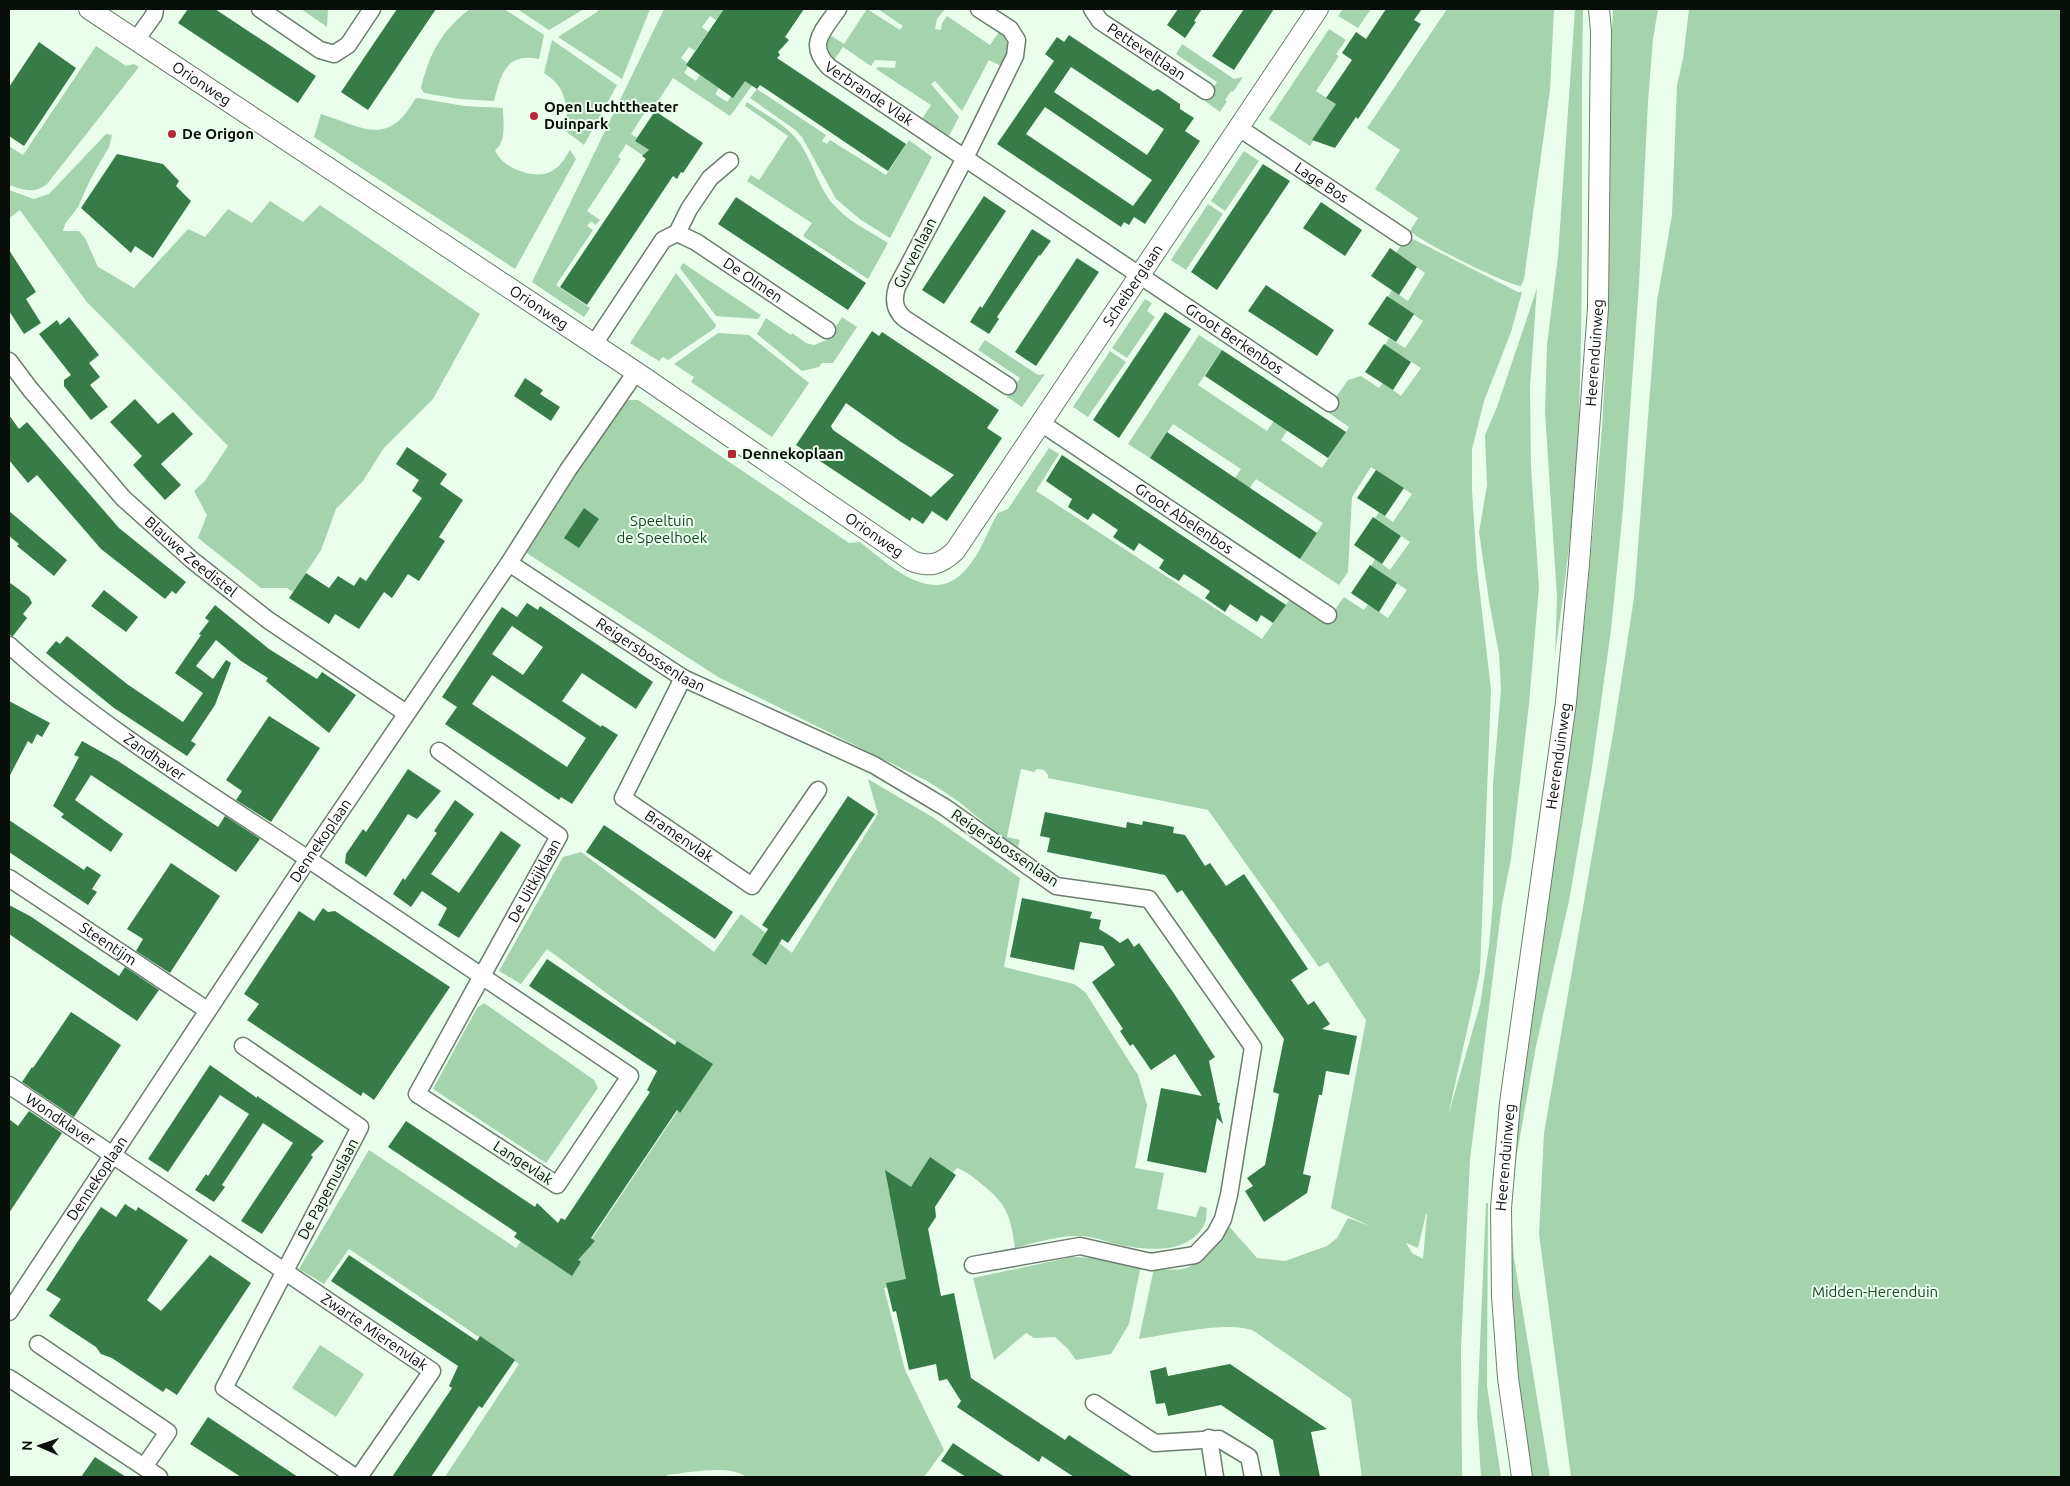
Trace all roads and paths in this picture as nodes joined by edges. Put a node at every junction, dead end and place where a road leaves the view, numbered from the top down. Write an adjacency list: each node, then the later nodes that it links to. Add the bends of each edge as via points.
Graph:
1 (89, 9): 12 (street, Orionweg)
2 (155, 9): 12 (street)
3 (260, 9): 4 (street, via 320,50 334,54 348,45)
4 (372, 9)
5 (838, 9): 15 (street, Verbrande Vlak, via 818,40 820,58)
6 (979, 9): 15 (street, via 1010,29 1017,40 1015,56)
7 (1092, 9): 13 (street, Petteveltlaan, via 1100,21)
8 (1318, 9): 14 (street, Scheiberglaan)
9 (1599, 9): 11 (street, Heerenduinweg)
10 (1605, 9): 11 (street, Heerenduinweg)
11 (1601, 31): 55 (street, Heerenduinweg, via 1598,308 1580,564 1566,702 1510,1103 1501,1208 1502,1296 1508,1378)
12 (136, 40): 21 (street, Orionweg)
13 (1206, 91)
14 (1239, 128): 18 (street, Lage Bos); 19 (street, Scheiberglaan)
15 (965, 158): 19 (street, Verbrande Vlak); 24 (street, Gurvenlaan, via 897,287 894,302 905,319)
16 (730, 161): 17 (street, via 710,178 689,209)
17 (678, 233): 20 (street, De Olmen); 21 (street, via 663,240)
18 (1403, 237)
19 (1140, 275): 25 (street, Groot Berkenbos); 26 (street, Scheiberglaan)
20 (827, 330)
21 (594, 344): 23 (street, Orionweg)
22 (9, 361): 32 (street, Blauwe Zeedistel, via 123,498 192,560 268,620)
23 (636, 372): 27 (street, Orionweg, via 912,561 931,565); 28 (street, Dennekoplaan)
24 (1008, 386)
25 (1330, 403)
26 (1041, 423): 27 (street, Scheiberglaan, via 955,551); 29 (street, Groot Abelenbos)
27 (944, 560)
28 (509, 563): 31 (street, Reigersbossenlaan); 32 (street, Dennekoplaan)
29 (1328, 615)
30 (9, 645): 35 (street, Zandhaver, via 83,707)
31 (683, 678): 34 (street, Bramenvlak, via 623,798 752,886); 42 (street, Reigersbossenlaan, via 874,765 946,808 1056,886 1150,899 1253,1047 1229,1195 1215,1234 1195,1256 1151,1262 1080,1246)
32 (406, 714): 35 (street, Dennekoplaan)
33 (439, 751): 37 (street, De Uitkijklaan, via 558,836)
34 (818, 790)
35 (308, 859): 37 (street, Langevlak); 38 (street, Dennekoplaan)
36 (9, 878): 38 (street, Steentijm)
37 (482, 976): 37 (street, Langevlak, via 630,1076 557,1185 417,1094)
38 (207, 1010): 41 (street, Dennekoplaan)
39 (243, 1046): 43 (street, De Papemuslaan, via 360,1127)
40 (9, 1085): 41 (street, Wondklaver)
41 (112, 1156): 43 (street, Zwarte Mierenvlak); 44 (street, Dennekoplaan)
42 (973, 1265)
43 (285, 1271): 51 (street, via 224,1388); 52 (street, Zwarte Mierenvlak, via 432,1371)
44 (9, 1312)
45 (38, 1344): 49 (street, via 168,1432)
46 (9, 1378): 49 (street)
47 (1094, 1403): 48 (street, via 1155,1443)
48 (1209, 1438): 53 (street); 54 (street, via 1219,1439 1249,1457)
49 (144, 1467): 50 (street)
50 (159, 1477)
51 (355, 1477)
52 (359, 1477)
53 (1215, 1477)
54 (1253, 1477)
55 (1522, 1477)

